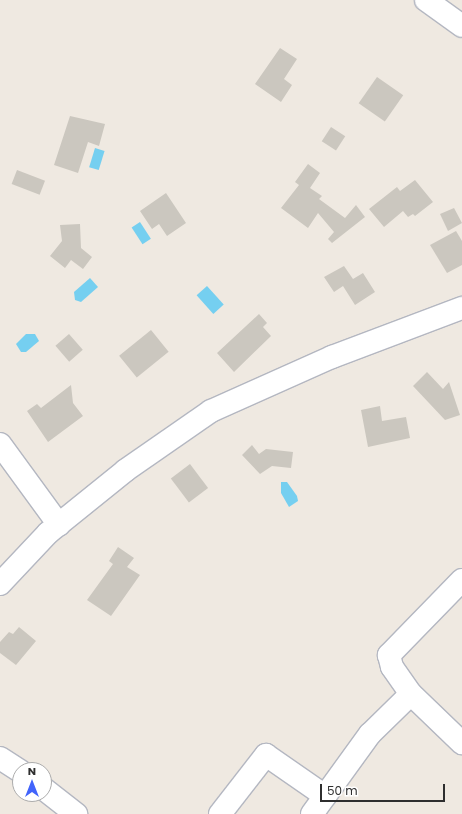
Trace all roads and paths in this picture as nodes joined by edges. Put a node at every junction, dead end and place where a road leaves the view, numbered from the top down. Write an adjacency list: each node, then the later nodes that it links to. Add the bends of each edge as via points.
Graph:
1 (426, 0): 2 (street)
2 (462, 26)
3 (462, 308): 5 (street, via 332,357 211,411 126,470)
4 (0, 444): 5 (street)
5 (59, 525): 7 (street)
6 (462, 580): 8 (street, via 389,655 392,667)
7 (0, 584)
8 (411, 694): 9 (street); 13 (street, via 370,734)
9 (462, 743)
10 (0, 758): 11 (street)
11 (12, 766)
12 (52, 795): 14 (street)
13 (318, 808): 15 (street, via 266,755)
14 (76, 814)
15 (220, 814)

